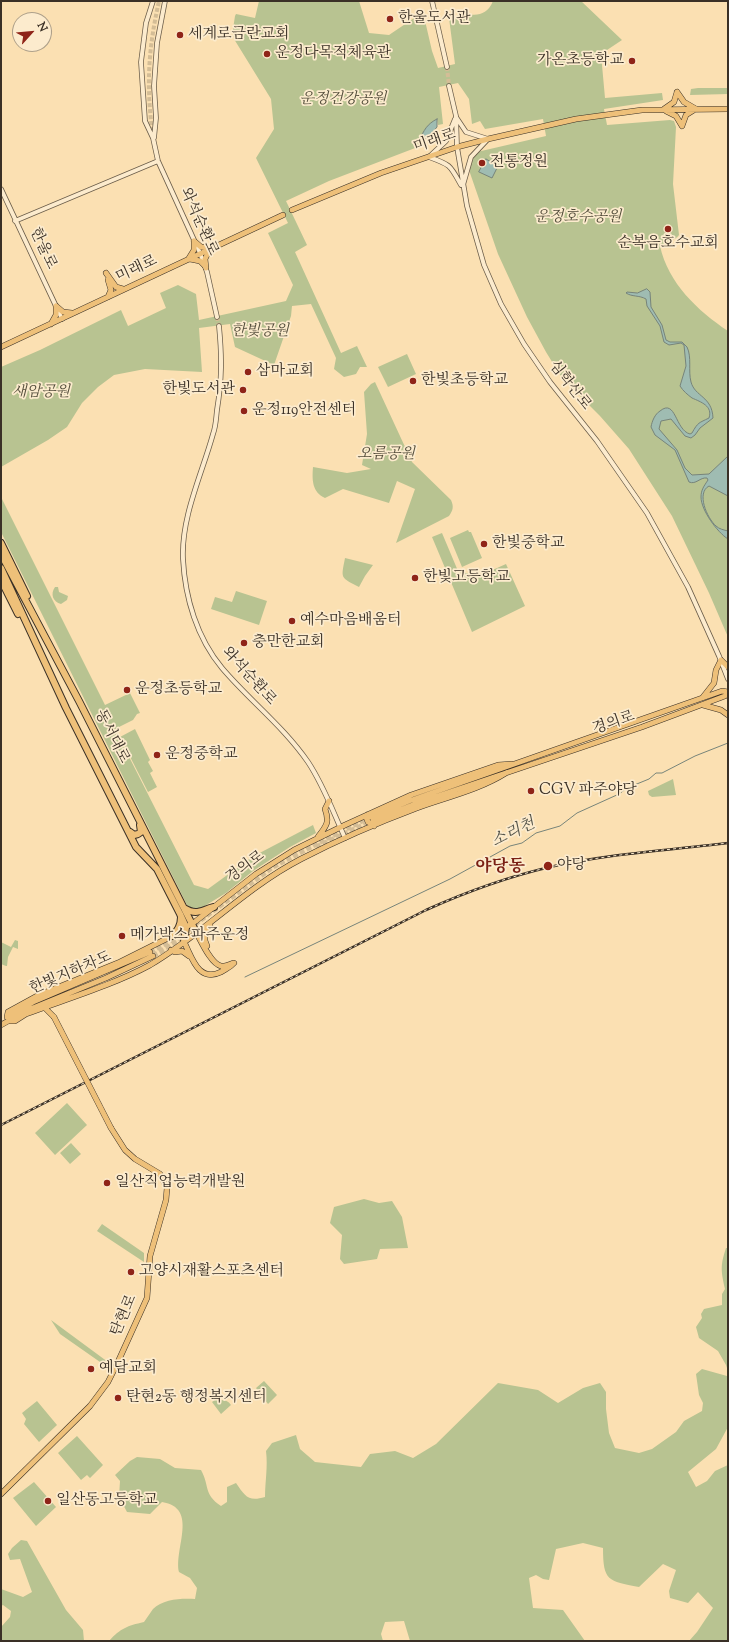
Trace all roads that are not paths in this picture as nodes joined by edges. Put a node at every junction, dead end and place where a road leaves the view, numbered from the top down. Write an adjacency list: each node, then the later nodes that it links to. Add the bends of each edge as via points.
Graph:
1 (153, 1): 10 (street, via 146,23 141,62 145,121)
2 (165, 1): 10 (street, via 157,43 154,86 156,118)
3 (432, 1): 4 (street)
4 (447, 67)
5 (449, 86): 9 (street, 심학산로)
6 (697, 109): 7 (main road); 8 (main road); 8 (main road, via 686,115 682,126 676,116); 8 (main road, via 684,102 677,92 674,102)
7 (728, 109)
8 (662, 110): 11 (main road, 미래로, via 642,110 576,120)
9 (456, 116): 11 (street, via 466,132); 12 (street, 심학산로); 13 (street, via 446,142)
10 (153, 138): 14 (street, 와석순환로)
11 (488, 139): 12 (main road, 미래로); 15 (street, via 471,157)
12 (457, 147): 13 (main road, 미래로); 15 (street, 심학산로)
13 (429, 157): 15 (street, via 448,164); 17 (main road, 미래로, via 372,176)
14 (158, 161): 19 (street); 20 (street, 와석순환로)
15 (463, 187): 38 (street, 심학산로, via 484,265 512,324 550,382 598,441 647,513 685,581)
16 (1, 189): 19 (street, 한울로)
17 (292, 210)
18 (284, 215): 21 (main road, 미래로)
19 (15, 221): 27 (street, 한울로)
20 (194, 241): 21 (main road, via 201,247); 22 (street, 와석순환로); 23 (main road, via 194,250)
21 (213, 247): 22 (main road, 미래로); 24 (main road, via 205,259)
22 (200, 253): 23 (main road, 미래로); 24 (street, 와석순환로)
23 (187, 260): 24 (main road, via 200,261); 25 (main road, 미래로)
24 (206, 268): 29 (street, 와석순환로)
25 (128, 288): 26 (main road, 미래로); 26 (main road, via 121,290 116,287 106,273 111,290)
26 (104, 299): 28 (main road, 미래로)
27 (56, 306): 28 (main road, via 67,314); 30 (street, 한울로); 31 (main road, via 55,319)
28 (75, 313): 30 (main road, 미래로)
29 (217, 317)
30 (62, 319): 31 (main road, 미래로)
31 (49, 325): 33 (main road, 미래로)
32 (219, 326): 47 (street, 와석순환로, via 221,385 214,432 186,523 183,544 186,589 199,632 211,653 307,761)
33 (1, 347)
34 (1, 543): 43 (highway)
35 (1, 554): 43 (highway, 동서대로)
36 (1, 568): 45 (highway, 동서대로)
37 (1, 580): 45 (highway)
38 (721, 660): 39 (main road); 40 (street, 심학산로); 42 (main road, via 714,683)
39 (728, 667)
40 (728, 679)
41 (727, 692): 42 (main road, 경의로, via 722,691); 44 (main road, 경의로, via 725,696)
42 (704, 697): 49 (main road, 경의로, via 512,764 498,765 467,775 411,796)
43 (79, 701): 48 (highway, 동서대로)
44 (703, 704): 46 (main road, via 722,710); 49 (main road, 경의로, via 506,773 474,789 417,808)
45 (66, 708): 50 (highway, 동서대로)
46 (728, 715)
47 (329, 801): 51 (street, 와석순환로); 53 (main road, via 325,809 326,827)
48 (138, 818): 50 (highway, via 141,832 138,834 130,833); 54 (highway, 동서대로)
49 (371, 819): 51 (main road, 경의로); 52 (main road, 경의로)
50 (124, 824): 56 (highway, 동서대로, via 136,847 157,869)
51 (340, 827): 52 (street, 와석순환로); 53 (main road, 경의로)
52 (345, 838): 57 (main road, 경의로, via 269,877)
53 (316, 839): 55 (main road, 경의로, via 256,874)
54 (183, 907): 55 (highway, via 194,913); 58 (highway, 동서대로)
55 (214, 907): 58 (main road, 경의로)
56 (180, 914): 58 (highway, 동서대로); 60 (highway, via 180,925)
57 (218, 915): 59 (main road, 경의로); 64 (main road, via 204,933)
58 (189, 926): 59 (highway, 동서대로); 60 (main road, 경의로); 62 (highway)
59 (196, 932): 62 (main road, 경의로); 64 (main road)
60 (172, 936): 61 (main road, 경의로)
61 (161, 942): 63 (main road, via 170,944); 70 (main road, 경의로, via 24,1002 8,1012)
62 (184, 942): 63 (main road, 경의로); 66 (main road)
63 (169, 952): 66 (main road, via 182,951); 67 (main road, 경의로, via 133,973)
64 (208, 953): 66 (main road, via 220,966 234,964 217,974 207,975 202,973)
65 (151, 954): 70 (main road, via 106,978)
66 (192, 958)
67 (56, 1004): 68 (main road, 경의로); 69 (main road)
68 (45, 1008): 69 (main road); 70 (main road, 경의로, via 26,1014 15,1021)
69 (54, 1016): 71 (main road, 탄현로, bridge, via 111,1128 134,1159 160,1174 167,1188 166,1200 150,1256 147,1298 108,1382 90,1406)
70 (4, 1022)
71 (1, 1494)

